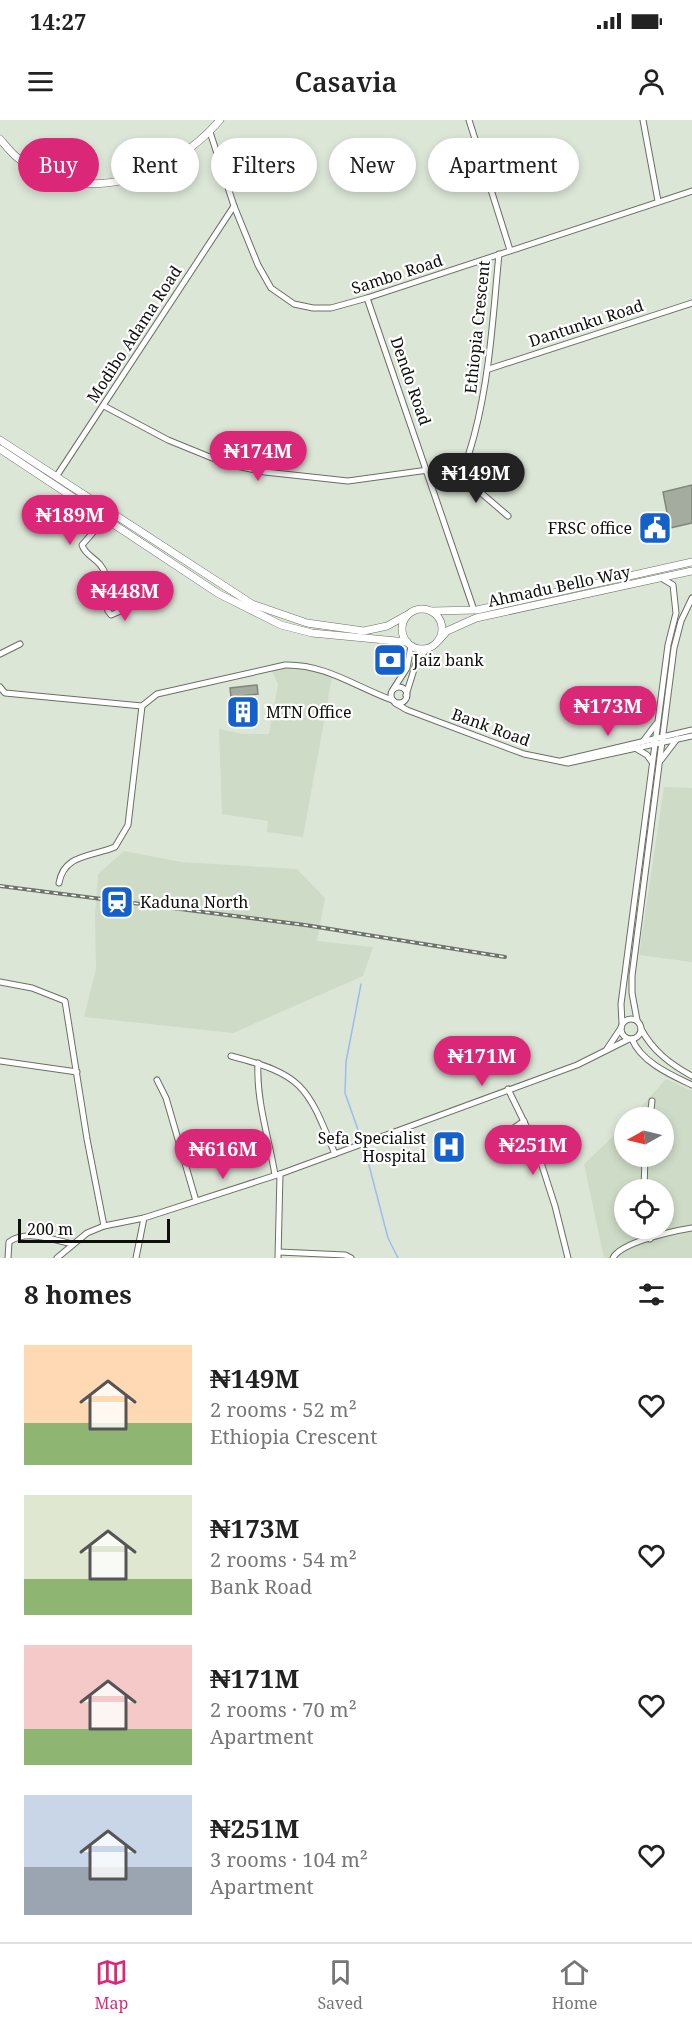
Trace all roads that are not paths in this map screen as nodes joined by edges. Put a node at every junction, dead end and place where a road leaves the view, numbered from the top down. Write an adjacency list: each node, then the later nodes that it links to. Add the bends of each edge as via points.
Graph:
1 (220, 120): 4 (main road)
2 (469, 120): 9 (street)
3 (644, 120): 7 (street)
4 (210, 132): 5 (main road, via 186,153 157,170 136,178 81,185 45,175 18,159); 8 (street, Sambo Road)
5 (0, 139)
6 (692, 191): 7 (street, Sambo Road)
7 (658, 201): 9 (street, Sambo Road)
8 (234, 206): 11 (street, Sambo Road, via 258,265 271,288 283,297 313,308 331,308); 14 (street, Modibo Adama Road)
9 (510, 250): 10 (street, Sambo Road)
10 (499, 254): 11 (street, Sambo Road); 13 (street, Ethiopia Crescent)
11 (368, 298): 17 (street, Dendo Road)
12 (692, 303): 13 (street, Dantunku Road)
13 (489, 369): 18 (street, Ethiopia Crescent, via 474,436)
14 (104, 406): 17 (street, via 178,444 227,464 264,472 348,481); 19 (street, Modibo Adama Road)
15 (0, 440): 19 (main road)
16 (0, 450): 21 (main road)
17 (428, 470): 18 (street); 27 (street, Dendo Road)
18 (459, 474): 20 (street)
19 (56, 477): 29 (main road, via 252,604 307,623 364,631 387,626)
20 (508, 516)
21 (105, 519): 24 (street, via 82,547 101,563); 32 (main road, via 219,594 281,625 312,633)
22 (692, 562): 27 (main road, Ahmadu Bello Way)
23 (692, 571): 25 (main road, Ahmadu Bello Way)
24 (106, 576): 24 (street, via 100,590 108,611 114,614 127,605 118,578)
25 (656, 579): 30 (main road, Ahmadu Bello Way, via 476,618 447,631); 43 (street, via 668,580 673,585 676,606)
26 (692, 598): 42 (street, via 676,635)
27 (474, 610): 28 (main road, Ahmadu Bello Way)
28 (432, 611): 29 (main road, via 421,608); 30 (main road, via 442,624)
29 (407, 615): 32 (main road, via 401,628)
30 (439, 640): 33 (main road)
31 (20, 644): 34 (street)
32 (409, 644): 33 (main road, via 417,649); 36 (street, via 407,668)
33 (428, 648): 38 (street, via 417,660)
34 (0, 654)
35 (0, 687): 40 (street, via 5,693)
36 (393, 690): 37 (street); 38 (street, via 403,688); 39 (street)
37 (377, 693): 39 (street, Bank Road); 40 (street, Bank Road, via 329,672 285,665 157,694)
38 (406, 696): 39 (street, via 402,702); 41 (street, via 406,705)
39 (394, 701): 41 (street, Bank Road)
40 (142, 706): 54 (street, via 128,825 115,847 68,862)
41 (414, 713): 51 (street, Bank Road, via 524,754)
42 (665, 721): 45 (street); 47 (street)
43 (657, 723): 48 (street); 49 (street)
44 (692, 730): 45 (street)
45 (678, 736): 46 (street); 47 (street, Bank Road); 52 (street)
46 (692, 736)
47 (663, 738): 49 (street, Bank Road); 52 (street)
48 (644, 740): 49 (street, Bank Road); 51 (street, Bank Road)
49 (655, 741): 50 (street, Bank Road); 53 (street)
50 (635, 749): 51 (street, Bank Road, via 582,761); 53 (street)
51 (560, 761)
52 (660, 761): 56 (street, via 632,976)
53 (652, 763): 57 (street)
54 (59, 883)
55 (0, 982): 64 (street, via 32,988 65,1001)
56 (637, 1020): 57 (street, via 630,1018); 58 (street)
57 (621, 1026): 59 (street, via 623,1035); 60 (street)
58 (641, 1029): 59 (street); 65 (street, via 662,1056)
59 (631, 1039): 60 (street); 67 (street, via 661,1069)
60 (607, 1049): 68 (street, via 577,1065)
61 (231, 1056): 63 (street)
62 (0, 1061): 64 (street)
63 (258, 1064): 73 (street, via 284,1073 311,1099); 74 (street, via 257,1091)
64 (77, 1071): 77 (street)
65 (692, 1076)
66 (157, 1080): 75 (street, via 166,1098)
67 (692, 1085)
68 (508, 1089): 71 (street); 73 (street)
69 (652, 1101): 70 (street)
70 (651, 1107)
71 (524, 1121): 72 (street); 87 (street, via 555,1206)
72 (501, 1136)
73 (335, 1154): 74 (street)
74 (277, 1174): 75 (street); 82 (street)
75 (195, 1201): 76 (street)
76 (144, 1218): 77 (street); 85 (street)
77 (104, 1226): 81 (street)
78 (692, 1228): 79 (street)
79 (674, 1231)
80 (650, 1239): 88 (street, via 620,1249)
81 (73, 1244): 83 (street, via 17,1236 9,1242); 84 (street)
82 (278, 1255): 86 (street)
83 (8, 1258)
84 (57, 1258)
85 (136, 1258)
86 (351, 1258)
87 (568, 1258)
88 (614, 1258)

